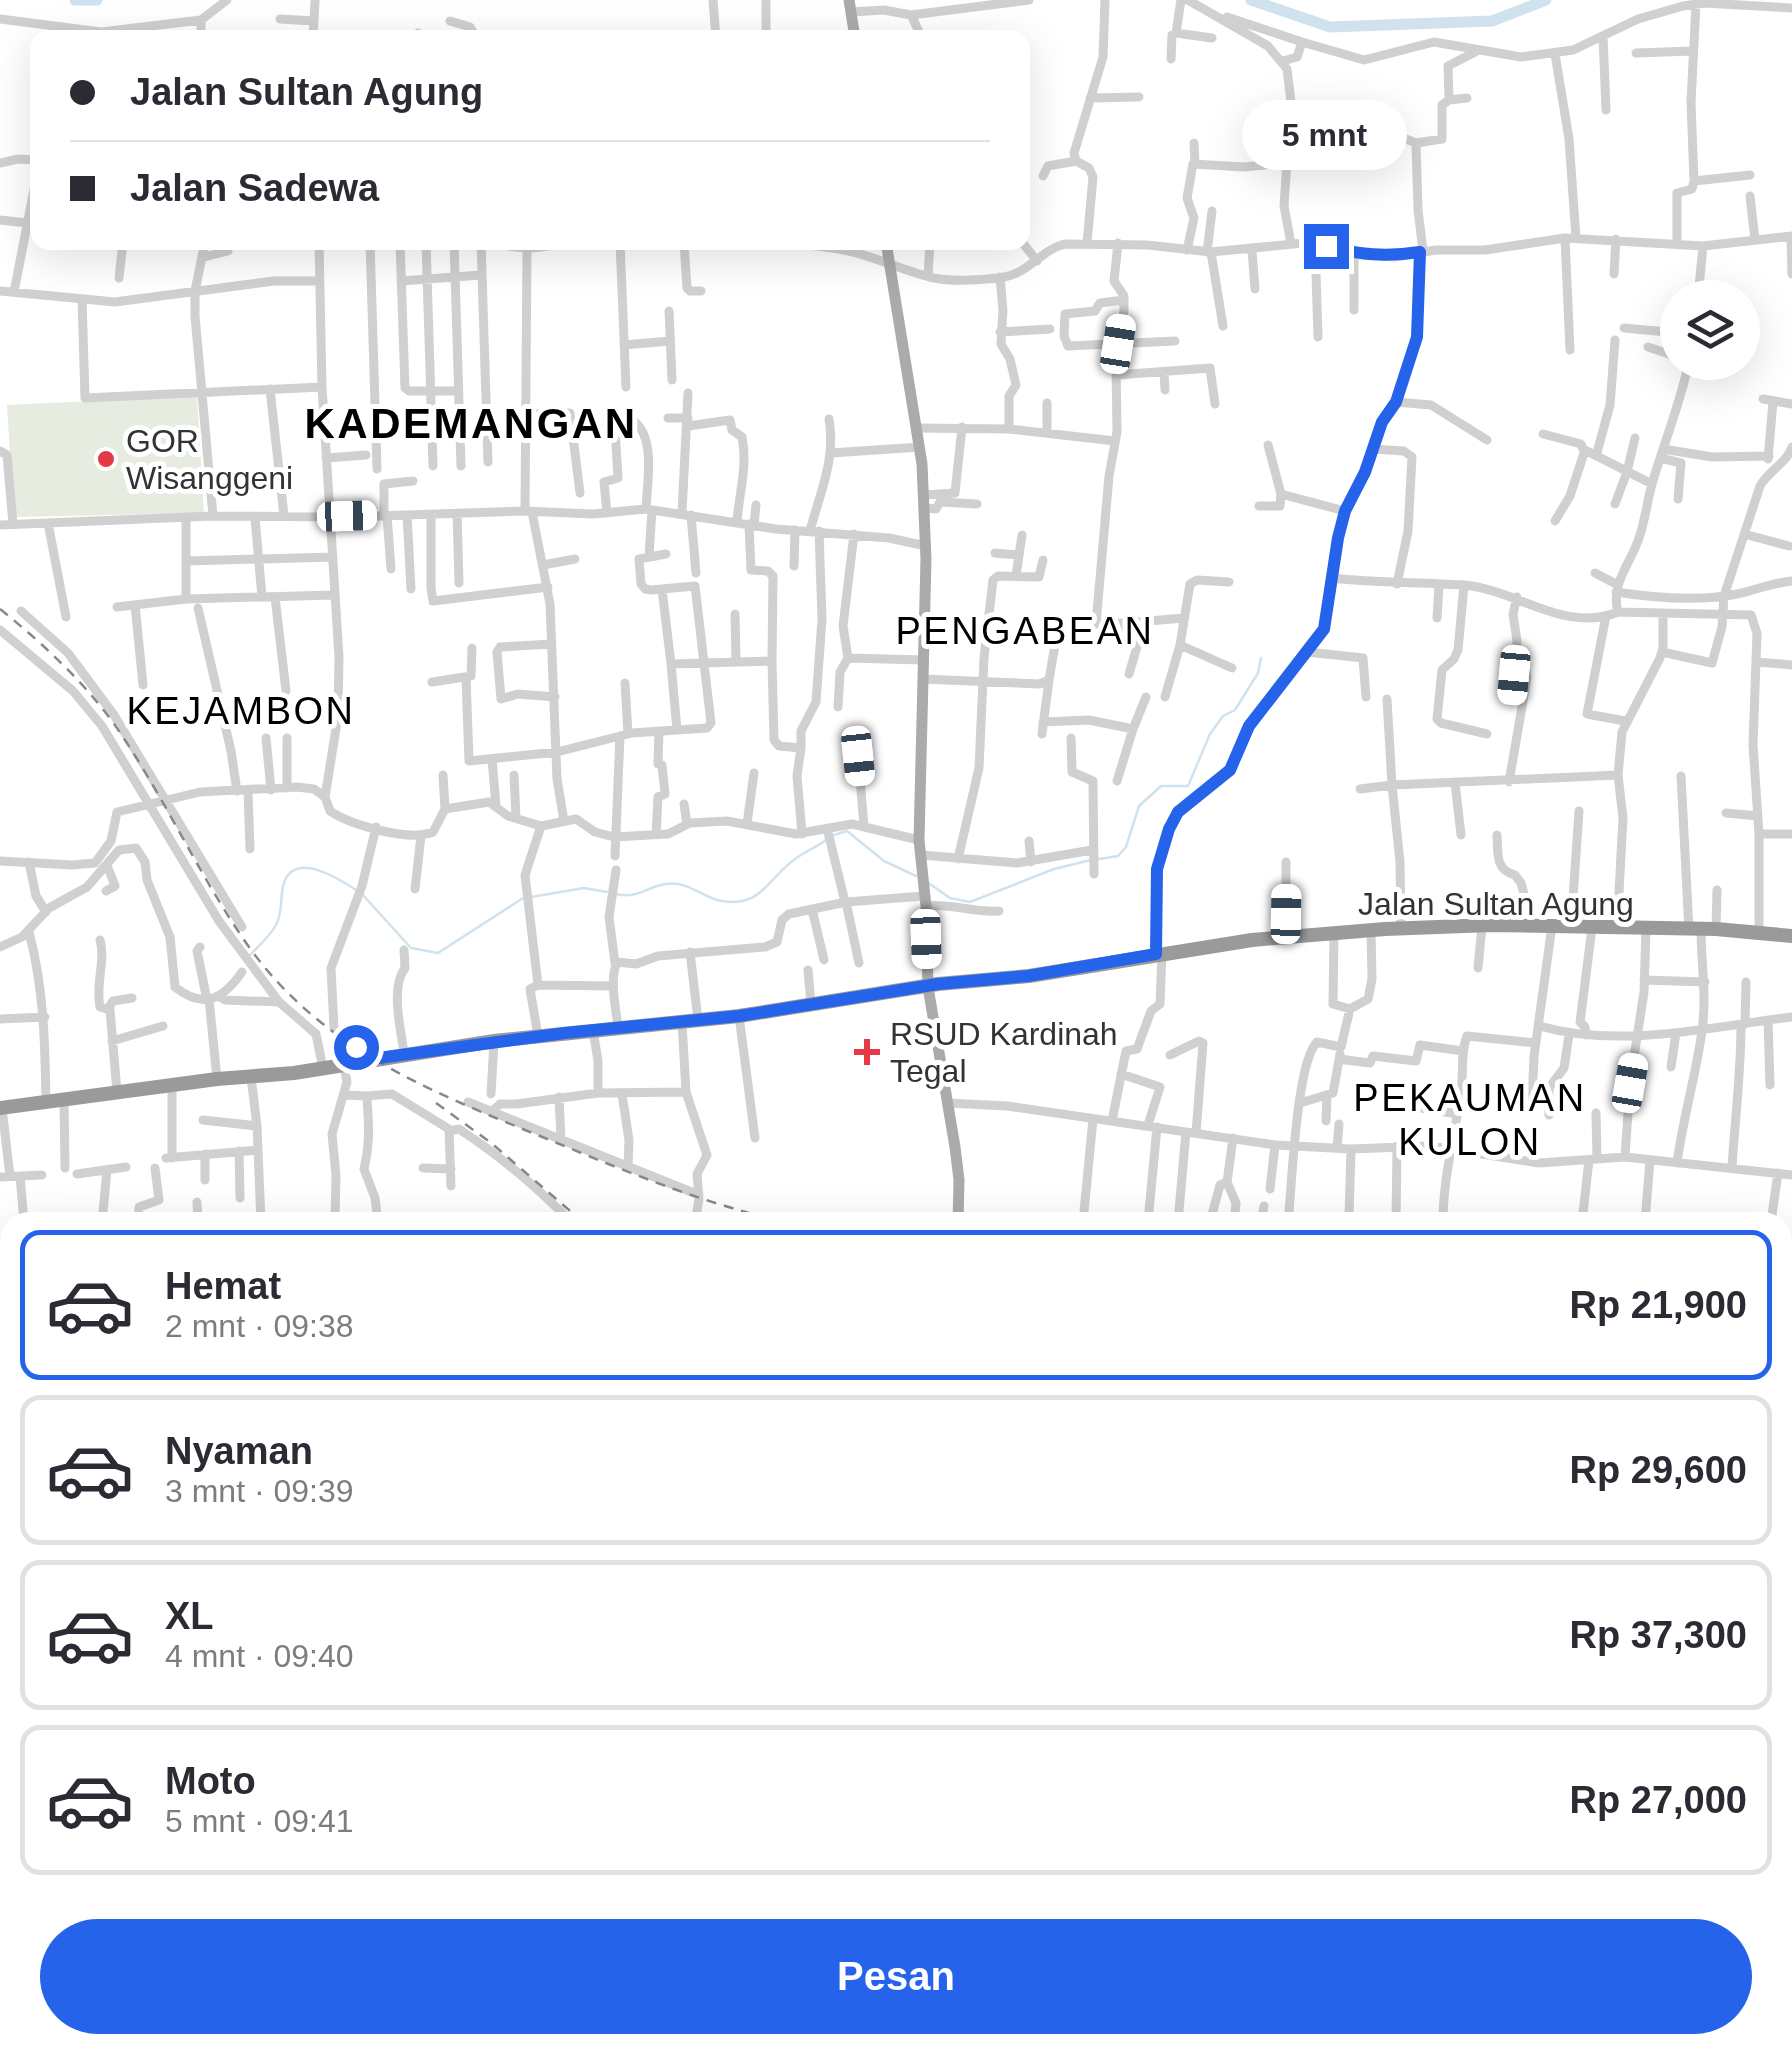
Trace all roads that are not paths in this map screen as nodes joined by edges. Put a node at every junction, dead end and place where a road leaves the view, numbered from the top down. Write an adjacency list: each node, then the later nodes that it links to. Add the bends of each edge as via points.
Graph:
1 (227, 0): 15 (street)
2 (713, 0): 23 (street)
3 (766, 0): 24 (street)
4 (1029, 0): 11 (street)
5 (1105, 0): 37 (street, via 1103,57)
6 (1185, 0): 12 (street); 26 (street)
7 (315, 1): 16 (street)
8 (1696, 4): 10 (street); 27 (street, via 1638,18); 31 (street)
9 (850, 6): 11 (street)
10 (1792, 8)
11 (912, 15): 25 (street)
12 (1214, 16): 29 (street); 35 (street)
13 (0, 19): 18 (street)
14 (280, 19): 16 (street)
15 (201, 20): 19 (street); 20 (street)
16 (314, 20): 21 (street)
17 (450, 21): 22 (street)
18 (66, 30)
19 (145, 30)
20 (201, 30)
21 (313, 30)
22 (472, 30)
23 (715, 30)
24 (766, 30)
25 (919, 30)
26 (1170, 35): 28 (street); 34 (street)
27 (1603, 36): 33 (street); 40 (street)
28 (1212, 38)
29 (1302, 42): 30 (street, via 1364,60 1434,42); 35 (street, via 1297,56)
30 (1479, 50): 33 (street); 39 (street, via 1448,66)
31 (1693, 51): 32 (street); 51 (street)
32 (1636, 53)
33 (1555, 54): 57 (street, via 1569,139)
34 (1171, 59)
35 (1283, 61): 48 (street, via 1290,102)
36 (1139, 97): 37 (street)
37 (1090, 98): 45 (street)
38 (1468, 98): 39 (street)
39 (1449, 100): 42 (street, via 1441,107 1442,139)
40 (1606, 110)
41 (1365, 128): 42 (street)
42 (1416, 143): 68 (street)
43 (1194, 144): 47 (street)
44 (30, 160): 46 (street)
45 (1076, 162): 50 (street, via 1048,166); 59 (street, via 1090,168 1093,178)
46 (0, 164)
47 (1196, 164): 48 (street); 66 (street, via 1187,196 1194,217)
48 (1286, 164): 62 (street)
49 (1750, 175): 51 (street)
50 (1043, 176)
51 (1694, 181): 65 (street, via 1692,189 1677,193)
52 (1750, 196): 61 (street)
53 (30, 208): 56 (street)
54 (1212, 211): 84 (street)
55 (0, 220): 56 (street)
56 (27, 223): 106 (street)
57 (1573, 235): 60 (street); 68 (street, via 1485,250); 123 (street)
58 (1791, 236): 61 (street); 92 (street)
59 (1088, 239): 64 (street); 88 (street)
60 (1616, 239): 65 (street); 91 (street)
61 (1755, 240): 67 (street)
62 (1291, 242): 63 (street); 85 (street)
63 (1315, 242): 87 (street); 116 (street)
64 (1118, 244): 66 (street); 108 (street, via 1114,281)
65 (1677, 244): 67 (street)
66 (1188, 246): 84 (street)
67 (1703, 246): 99 (street)
68 (1422, 248): 87 (street, via 1395,257); 140 (street, via 1417,337)
69 (122, 250): 96 (street)
70 (204, 250): 89 (street)
71 (319, 250): 100 (street)
72 (370, 250): 170 (street)
73 (400, 250): 101 (street)
74 (426, 250): 98 (street)
75 (454, 250): 94 (street)
76 (481, 250): 93 (street)
77 (527, 250): 141 (street)
78 (620, 250): 120 (street)
79 (685, 250): 105 (street, via 687,288)
80 (839, 250): 90 (street)
81 (888, 250): 90 (main road)
82 (930, 250): 95 (street)
83 (1029, 250): 88 (street)
84 (1208, 250): 85 (street); 111 (street)
85 (1252, 250): 102 (street)
86 (228, 251): 89 (street)
87 (1354, 254): 109 (street)
88 (1034, 256): 97 (street, via 1016,274)
89 (204, 257): 104 (street)
90 (891, 262): 95 (street); 146 (main road)
91 (1614, 274)
92 (1792, 274)
93 (481, 275): 94 (street); 167 (street)
94 (454, 276): 98 (street); 135 (street)
95 (928, 276): 97 (street)
96 (119, 278)
97 (1000, 278): 115 (street)
98 (426, 279): 101 (street); 134 (street)
99 (1700, 280)
100 (319, 281): 104 (street); 130 (street)
101 (401, 281): 134 (street, via 405,388)
102 (1255, 289)
103 (0, 291): 106 (street)
104 (195, 291): 107 (street); 133 (street)
105 (700, 291)
106 (14, 292): 107 (street)
107 (82, 299): 133 (street, via 85,398)
108 (1124, 300): 121 (street); 121 (street, via 1064,318 1068,346)
109 (1354, 310)
110 (669, 311): 118 (street)
111 (1224, 326)
112 (1624, 328): 114 (street)
113 (1050, 329): 115 (street)
114 (1660, 331)
115 (1000, 332): 148 (street, via 1016,385)
116 (1318, 337)
117 (1615, 340): 164 (street)
118 (670, 341): 120 (street); 127 (street)
119 (1176, 341): 121 (street)
120 (624, 344): 129 (street)
121 (1118, 344): 126 (street)
122 (1648, 348): 124 (street)
123 (1570, 350)
124 (1660, 352)
125 (1164, 372): 126 (street); 132 (street); 138 (street, via 1210,368)
126 (1116, 375): 154 (street)
127 (672, 380)
128 (1686, 380): 162 (street)
129 (626, 386)
130 (322, 387): 131 (street); 166 (street)
131 (270, 389): 133 (street); 193 (street)
132 (1165, 390)
133 (202, 391): 192 (street)
134 (431, 391): 135 (street); 168 (street)
135 (458, 391): 169 (street)
136 (688, 393): 144 (street)
137 (1047, 403): 150 (street)
138 (1215, 404)
139 (1792, 404): 165 (street, via 1768,400)
140 (1390, 410): 153 (street, via 1431,405); 158 (street)
141 (525, 414): 175 (street, via 570,413); 184 (street)
142 (668, 418): 144 (street)
143 (830, 419): 161 (street)
144 (688, 422): 188 (street); 198 (street, via 730,420 742,437 746,469)
145 (615, 428): 149 (street); 183 (street, via 634,421 644,436); 186 (street, via 618,478 604,482)
146 (917, 428): 147 (street); 156 (main road)
147 (962, 428): 148 (street); 178 (street, via 956,493)
148 (1009, 429): 150 (street)
149 (594, 431)
150 (1047, 432): 154 (street)
151 (1543, 434): 159 (street)
152 (1635, 438): 171 (street)
153 (1487, 440)
154 (1116, 441): 253 (street)
155 (1268, 445): 176 (street)
156 (920, 446): 161 (street); 178 (main road)
157 (1792, 447): 172 (street)
158 (1372, 449): 185 (street); 229 (street, via 1412,457)
159 (1585, 450): 164 (street); 197 (street)
160 (0, 451): 200 (street, via 7,456)
161 (831, 453): 204 (street)
162 (1662, 453): 165 (street); 174 (street); 177 (street, via 1682,463)
163 (366, 455): 166 (street)
164 (1596, 456): 171 (street)
165 (1769, 456): 172 (street)
166 (326, 458): 194 (street)
167 (488, 462)
168 (433, 466)
169 (461, 466)
170 (377, 469)
171 (1628, 472): 174 (street); 180 (street)
172 (1766, 475): 206 (street)
173 (413, 481): 189 (street, via 384,484)
174 (1652, 484): 239 (street)
175 (580, 494)
176 (1281, 494): 182 (street, via 1280,506); 185 (street)
177 (1678, 500)
178 (924, 502): 179 (street, via 936,509 940,502); 208 (main road)
179 (977, 504)
180 (1615, 504)
181 (756, 505): 201 (street)
182 (1259, 506)
183 (649, 510): 186 (street); 188 (street); 213 (street)
184 (528, 511): 186 (street); 187 (street); 219 (street)
185 (1345, 511): 225 (street)
186 (607, 513)
187 (457, 514): 191 (street); 228 (street)
188 (686, 514): 198 (street); 222 (street)
189 (386, 515): 190 (street); 194 (street); 221 (street)
190 (407, 515): 191 (street); 234 (street)
191 (431, 515): 232 (street, via 434,602)
192 (213, 516): 195 (street); 196 (street)
193 (284, 516): 194 (street); 196 (street)
194 (329, 516): 214 (street)
195 (186, 517): 199 (street); 218 (street)
196 (256, 518): 216 (street)
197 (1555, 521)
198 (736, 522): 201 (street)
199 (48, 523): 200 (street); 249 (street)
200 (13, 524): 202 (street)
201 (751, 524): 203 (street); 266 (street, via 752,570 772,576)
202 (0, 525)
203 (795, 530): 204 (street); 220 (street)
204 (814, 531): 205 (street); 254 (street)
205 (854, 534): 208 (street); 256 (street)
206 (1744, 534): 209 (street); 242 (street)
207 (1022, 535): 212 (street)
208 (926, 546): 265 (main road)
209 (1789, 546)
210 (994, 553): 212 (street)
211 (666, 554): 213 (street)
212 (1018, 554): 224 (street)
213 (649, 556): 233 (street, via 639,559 642,588)
214 (332, 557): 216 (street); 235 (street)
215 (575, 559): 219 (street)
216 (259, 560): 218 (street); 236 (street)
217 (1043, 560): 224 (street, via 1039,577)
218 (186, 562): 240 (street)
219 (543, 564): 232 (street)
220 (794, 566)
221 (391, 569)
222 (696, 573)
223 (1595, 573): 239 (street)
224 (1016, 576): 277 (street, via 992,580)
225 (1332, 578): 229 (street); 262 (street, via 1324,629)
226 (1792, 581): 242 (street, via 1769,583)
227 (1229, 582): 250 (street, via 1192,581)
228 (458, 583)
229 (1398, 584): 230 (street)
230 (1439, 585): 231 (street); 251 (street)
231 (1464, 585): 238 (street); 292 (street, via 1458,650 1442,670 1437,719)
232 (548, 587): 259 (street)
233 (662, 589): 267 (street, via 695,586); 270 (street)
234 (410, 590)
235 (334, 595): 237 (street); 314 (street, via 340,690)
236 (262, 597): 237 (street); 240 (street)
237 (274, 597): 281 (street)
238 (1518, 597): 248 (street, via 1568,618); 307 (street, via 1514,671 1527,674)
239 (1617, 599): 242 (street); 247 (street); 248 (street)
240 (186, 604): 241 (street)
241 (134, 605): 243 (street); 280 (street)
242 (1723, 605): 247 (street); 263 (street, via 1712,662); 269 (street, via 1754,619)
243 (117, 607)
244 (198, 608): 313 (street)
245 (21, 612): 315 (street, via 74,660)
246 (735, 614): 268 (street)
247 (1663, 614): 263 (street)
248 (1606, 616): 288 (street, via 1587,714)
249 (66, 617)
250 (1184, 618): 252 (street); 260 (street)
251 (1437, 618)
252 (1126, 623): 253 (street); 273 (street, via 1127,639 1137,647)
253 (1096, 624): 257 (street, via 1064,623)
254 (821, 628): 256 (street); 297 (street, via 815,708 801,731)
255 (0, 630): 316 (street, via 73,691)
256 (843, 630): 264 (street)
257 (1056, 636): 258 (street); 276 (street)
258 (1038, 637)
259 (552, 644): 282 (street); 282 (street, via 497,652 501,699)
260 (1180, 645): 272 (street); 283 (street)
261 (472, 648): 274 (street, via 472,675)
262 (1307, 652): 285 (street, via 1362,658); 380 (street, via 1249,726 1230,770 1178,812 1169,829 1157,869)
263 (1662, 652): 288 (street)
264 (848, 658): 265 (street); 287 (street, via 840,672)
265 (923, 660): 275 (main road)
266 (772, 661): 268 (street); 297 (street, via 775,743)
267 (703, 662): 268 (street); 270 (street); 290 (street, via 710,726)
268 (736, 662)
269 (1757, 662): 271 (street); 322 (street)
270 (671, 664): 290 (street)
271 (1792, 664)
272 (1232, 668)
273 (1129, 674)
274 (466, 677): 278 (street); 300 (street, via 468,760)
275 (923, 680): 277 (street); 339 (main road)
276 (1050, 680): 277 (street); 289 (street, via 1042,728 1088,720)
277 (984, 681): 345 (street, via 979,768)
278 (432, 682)
279 (625, 683): 293 (street)
280 (143, 685)
281 (286, 691)
282 (555, 697): 298 (street)
283 (1165, 697)
284 (1146, 698): 289 (street)
285 (1366, 698)
286 (1387, 700): 309 (street)
287 (838, 707)
288 (1626, 721): 304 (street)
289 (1133, 728): 306 (street)
290 (677, 730): 291 (street)
291 (658, 731): 293 (street); 334 (street, via 665,794 658,797)
292 (1487, 734)
293 (624, 735): 298 (street); 338 (street)
294 (266, 738): 311 (street)
295 (287, 738): 310 (street)
296 (1071, 738): 348 (street, via 1072,772 1093,781 1093,862)
297 (801, 748): 330 (street)
298 (558, 752): 300 (street); 324 (street)
299 (858, 756): 328 (street)
300 (492, 759): 318 (street)
301 (754, 773): 326 (street)
302 (443, 775): 319 (street)
303 (514, 775): 323 (street)
304 (1618, 775): 307 (street); 366 (street)
305 (1681, 776): 367 (street)
306 (1116, 781)
307 (1509, 782): 308 (street)
308 (1455, 783): 309 (street); 335 (street)
309 (1392, 785): 312 (street); 364 (street)
310 (287, 788): 311 (street); 314 (street, via 314,788)
311 (270, 790): 313 (street)
312 (1360, 790)
313 (242, 791): 315 (street); 341 (street)
314 (325, 797): 329 (street, via 334,814)
315 (167, 800): 316 (street); 362 (street)
316 (150, 804): 344 (street, via 117,812); 384 (street)
317 (684, 804): 325 (street)
318 (496, 806): 319 (street); 323 (street)
319 (445, 809): 336 (street, via 436,829)
320 (1580, 811): 363 (street)
321 (1726, 814): 322 (street)
322 (1758, 816): 332 (street)
323 (516, 818): 327 (street)
324 (564, 821): 327 (street); 338 (street)
325 (687, 824): 326 (street); 334 (street)
326 (747, 824): 330 (street)
327 (540, 826): 390 (street, via 526,863)
328 (864, 826): 331 (street, via 841,824); 339 (street)
329 (376, 827): 336 (street); 424 (street, via 330,968 333,1024)
330 (802, 834): 331 (street)
331 (829, 834): 355 (street)
332 (1759, 834): 333 (street); 371 (street)
333 (1792, 834)
334 (656, 835): 338 (street)
335 (1461, 835)
336 (421, 836): 351 (street)
337 (1496, 836): 359 (street, via 1500,866 1523,888)
338 (614, 837): 343 (street)
339 (919, 840): 342 (main road)
340 (1029, 841): 348 (street)
341 (250, 849)
342 (921, 855): 345 (street); 354 (main road)
343 (615, 856)
344 (108, 857): 347 (street, via 84,865); 353 (street, via 114,886); 357 (street, via 87,887); 393 (street, via 125,848 140,850 170,937 175,986)
345 (958, 859): 348 (street)
346 (0, 861): 347 (street)
347 (29, 862): 357 (street)
348 (1030, 862)
349 (1286, 862): 373 (street)
350 (616, 870): 382 (street, via 608,927)
351 (415, 889)
352 (1717, 890): 367 (street)
353 (106, 891)
354 (924, 896): 355 (street); 358 (street, via 938,905); 392 (main road)
355 (846, 902): 356 (street); 383 (street)
356 (812, 909): 379 (street, via 785,916 772,945); 381 (street)
357 (43, 910): 370 (street)
358 (999, 911)
359 (1522, 925): 360 (highway, Jalan Sultan Agung); 361 (highway, Jalan Sultan Agung)
360 (1482, 926): 364 (highway, Jalan Sultan Agung); 385 (street)
361 (1552, 926): 363 (highway, Jalan Sultan Agung); 407 (street)
362 (242, 927)
363 (1572, 927): 365 (highway, Jalan Sultan Agung)
364 (1401, 928): 368 (highway, Jalan Sultan Agung)
365 (1592, 928): 366 (highway, Jalan Sultan Agung); 413 (street, via 1580,1022)
366 (1617, 929): 369 (highway, Jalan Sultan Agung)
367 (1702, 929): 369 (highway, Jalan Sultan Agung); 371 (highway, Jalan Sultan Agung); 388 (street)
368 (1371, 930): 372 (highway, Jalan Sultan Agung); 398 (street, via 1368,999)
369 (1646, 930): 387 (street)
370 (29, 932): 377 (street); 400 (street)
371 (1759, 932): 374 (highway, Jalan Sultan Agung)
372 (1334, 933): 373 (highway, Jalan Sultan Agung); 398 (street, via 1335,1005)
373 (1286, 936): 380 (highway, Jalan Sultan Agung)
374 (1792, 936)
375 (100, 940): 397 (street, via 97,994)
376 (200, 947): 393 (street)
377 (0, 948)
378 (404, 950): 422 (street, via 398,999)
379 (690, 952): 382 (street); 403 (street)
380 (1159, 954): 392 (highway, Jalan Sultan Agung); 429 (street, via 1158,1008 1150,1011 1137,1049 1126,1051)
381 (824, 960)
382 (614, 963): 391 (street)
383 (859, 963)
384 (244, 964): 393 (street, via 228,993); 395 (street)
385 (1478, 968)
386 (808, 970): 396 (street)
387 (1644, 980): 388 (street); 412 (street)
388 (1704, 982): 410 (street)
389 (1746, 982): 406 (street)
390 (538, 985): 391 (street); 416 (street, via 530,989)
391 (613, 986): 409 (street)
392 (928, 987): 396 (highway, Jalan Sultan Agung); 447 (main road)
393 (209, 997): 395 (street); 431 (street)
394 (132, 998): 397 (street)
395 (279, 1002): 428 (street, via 316,1034)
396 (811, 1004): 399 (highway, Jalan Sultan Agung)
397 (108, 1009): 417 (street)
398 (1350, 1009): 420 (street)
399 (739, 1016): 403 (highway, Jalan Sultan Agung); 464 (street)
400 (45, 1017): 402 (street); 445 (street)
401 (1792, 1018): 404 (street)
402 (0, 1019)
403 (698, 1020): 405 (highway, Jalan Sultan Agung)
404 (1768, 1020): 406 (street); 432 (street)
405 (682, 1022): 409 (highway, Jalan Sultan Agung); 435 (street)
406 (1744, 1022): 410 (street); 485 (street)
407 (1539, 1023): 415 (street); 419 (street)
408 (163, 1026): 417 (street)
409 (618, 1028): 411 (highway, Jalan Sultan Agung)
410 (1703, 1028): 414 (street); 479 (street)
411 (593, 1030): 416 (highway, Jalan Sultan Agung); 436 (street)
412 (1639, 1032): 413 (street); 414 (street); 476 (street)
413 (1586, 1033): 415 (street)
414 (1676, 1033): 427 (street)
415 (1569, 1035): 440 (street, via 1564,1068)
416 (538, 1036): 418 (highway, Jalan Sultan Agung)
417 (112, 1040): 434 (street)
418 (494, 1042): 422 (highway, Jalan Sultan Agung); 437 (street)
419 (1536, 1043): 421 (street, via 1467,1035); 440 (street, via 1533,1098)
420 (1341, 1047): 425 (street); 448 (street, via 1312,1046)
421 (1463, 1051): 425 (street, via 1420,1045 1416,1062); 452 (street)
422 (404, 1053): 424 (highway, Jalan Sultan Agung)
423 (1170, 1055): 463 (street, via 1203,1043)
424 (379, 1058): 426 (highway, Jalan Sultan Agung)
425 (1339, 1059): 443 (street, via 1334,1091)
426 (344, 1066): 428 (highway, Jalan Sultan Agung); 439 (street)
427 (1671, 1067)
428 (323, 1068): 430 (highway, Jalan Sultan Agung)
429 (1121, 1074): 457 (street); 461 (street, via 1160,1086)
430 (252, 1078): 431 (highway, Jalan Sultan Agung); 460 (street)
431 (217, 1079): 433 (highway, Jalan Sultan Agung)
432 (1770, 1084)
433 (172, 1085): 434 (highway, Jalan Sultan Agung); 475 (street, via 169,1158)
434 (116, 1092): 444 (highway, Jalan Sultan Agung)
435 (686, 1092): 438 (street); 497 (street, via 707,1155 697,1174)
436 (598, 1093): 438 (street); 442 (street)
437 (491, 1094)
438 (622, 1094): 484 (street)
439 (344, 1095): 441 (street); 506 (street, via 332,1134)
440 (1548, 1095): 454 (street)
441 (366, 1096): 462 (street, via 393,1095); 507 (street, via 370,1154 364,1169)
442 (559, 1096): 451 (street, via 500,1104); 466 (street)
443 (1327, 1096): 448 (street); 458 (street)
444 (64, 1099): 445 (highway, Jalan Sultan Agung); 480 (street)
445 (46, 1101): 449 (highway, Jalan Sultan Agung)
446 (468, 1102): 451 (street)
447 (948, 1103): 455 (street); 510 (main road)
448 (1300, 1103): 468 (street)
449 (1, 1108): 492 (street)
450 (1420, 1108): 452 (street)
451 (490, 1112): 466 (street)
452 (1457, 1114): 471 (street)
453 (1596, 1114): 477 (street)
454 (1548, 1116)
455 (1093, 1119): 457 (street); 511 (street)
456 (202, 1120): 460 (street)
457 (1112, 1120): 461 (street)
458 (1326, 1121)
459 (1339, 1124): 470 (street)
460 (257, 1126): 473 (street)
461 (1152, 1126): 463 (street); 512 (street)
462 (450, 1130): 486 (street); 508 (street, via 478,1142)
463 (1191, 1133): 465 (street); 513 (street)
464 (755, 1138)
465 (1233, 1138): 467 (street); 494 (street)
466 (560, 1140): 484 (street)
467 (1276, 1145): 468 (street); 496 (street)
468 (1296, 1146): 470 (street); 517 (street)
469 (1397, 1146): 471 (street); 472 (street); 519 (street)
470 (1338, 1148): 472 (street)
471 (1451, 1148): 477 (street, via 1540,1163); 520 (street)
472 (1351, 1149): 518 (street)
473 (258, 1150): 474 (street); 505 (street)
474 (239, 1151): 475 (street); 498 (street)
475 (205, 1154): 493 (street)
476 (1625, 1157): 477 (street); 478 (street)
477 (1593, 1160): 521 (street)
478 (1650, 1160): 479 (street); 522 (street)
479 (1677, 1162): 485 (street)
480 (65, 1168)
481 (126, 1168): 487 (street)
482 (155, 1168): 503 (street, via 159,1200)
483 (423, 1168): 486 (street)
484 (628, 1168): 497 (street)
485 (1732, 1168): 488 (street)
486 (450, 1169): 495 (street)
487 (107, 1170): 489 (street); 502 (street)
488 (1778, 1173): 491 (street); 523 (street)
489 (77, 1174)
490 (42, 1175): 492 (street)
491 (1792, 1175)
492 (10, 1176): 501 (street)
493 (205, 1180)
494 (1227, 1182): 514 (street); 515 (street)
495 (452, 1186)
496 (1270, 1189)
497 (699, 1195): 509 (street)
498 (240, 1198)
499 (198, 1202): 504 (street)
500 (1264, 1206): 516 (street)
501 (21, 1212)
502 (103, 1212)
503 (139, 1212)
504 (198, 1212)
505 (261, 1212)
506 (335, 1212)
507 (377, 1212)
508 (562, 1212)
509 (696, 1212)
510 (958, 1212)
511 (1084, 1212)
512 (1148, 1212)
513 (1179, 1212)
514 (1213, 1212)
515 (1235, 1212)
516 (1263, 1212)
517 (1289, 1212)
518 (1348, 1212)
519 (1396, 1212)
520 (1443, 1212)
521 (1584, 1212)
522 (1646, 1212)
523 (1772, 1212)

